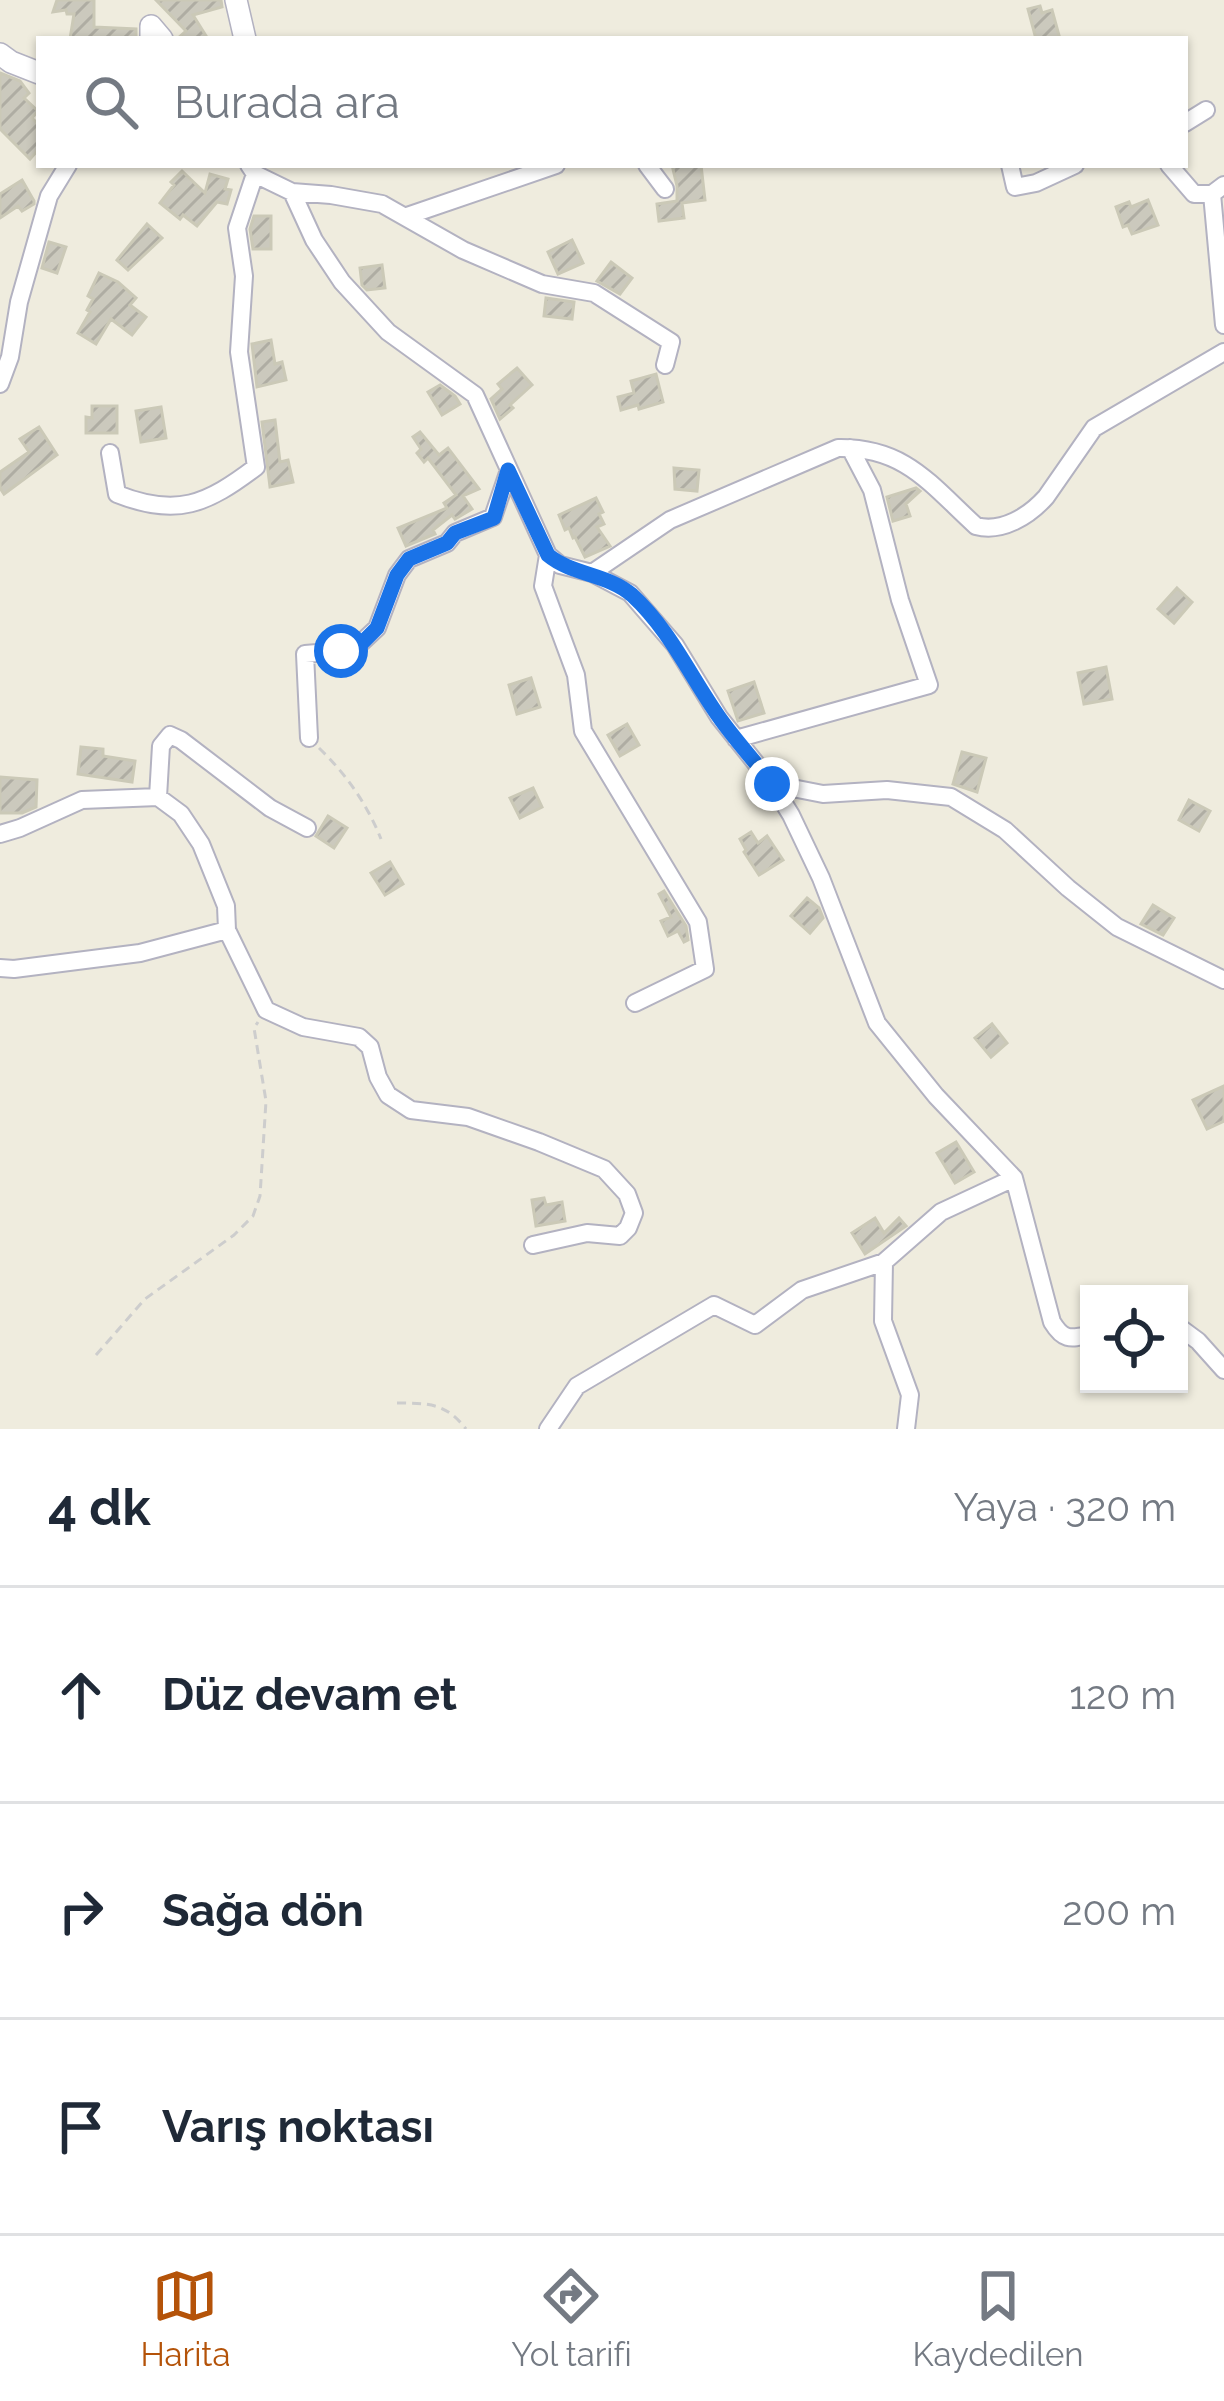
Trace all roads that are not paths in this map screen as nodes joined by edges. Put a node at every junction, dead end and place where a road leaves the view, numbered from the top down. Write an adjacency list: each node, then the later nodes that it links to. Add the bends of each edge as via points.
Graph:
1 (236, 0): 2 (street)
2 (244, 36)
3 (0, 54): 4 (street)
4 (36, 72)
5 (1206, 110): 6 (street)
6 (1188, 122)
7 (66, 168): 21 (street, via 49,196)
8 (547, 168): 17 (street)
9 (648, 168): 14 (street)
10 (1011, 168): 11 (street, via 1015,188)
11 (1068, 168)
12 (1172, 168): 15 (street, via 1194,194)
13 (252, 170): 16 (street); 23 (street, via 237,227 244,276 239,352 256,467 218,495 178,506 142,504 117,494)
14 (664, 189)
15 (1218, 189): 18 (street)
16 (292, 192): 17 (street, via 382,204); 24 (street, via 341,282 388,332 475,395)
17 (407, 216): 20 (street, via 542,284 594,293 671,342)
18 (1224, 325)
19 (1224, 352): 22 (street, via 1094,428 1046,497 1005,526 976,526 914,468)
20 (665, 364)
21 (0, 384)
22 (850, 448): 26 (street, via 670,520); 28 (street, via 872,490 929,685)
23 (110, 453)
24 (508, 470): 25 (street); 27 (street, via 494,518 409,559 362,643 305,654)
25 (548, 555): 26 (street); 36 (street, via 543,586 576,675 583,731 698,922 705,969)
26 (592, 574): 28 (street, via 629,592 676,645)
27 (309, 738)
28 (736, 739): 29 (street)
29 (772, 784): 35 (street, via 823,794 951,797 1005,830 1117,927); 37 (street, via 821,878 877,1023)
30 (158, 797): 31 (street, via 161,746 170,735); 32 (street, via 82,800); 33 (street, via 201,844)
31 (307, 828)
32 (0, 834)
33 (227, 930): 34 (street, via 140,953); 38 (street, via 266,1010 303,1027 359,1036 388,1095 411,1110 468,1117 539,1142 604,1169 627,1194 634,1213 620,1236 587,1233)
34 (0, 968)
35 (1224, 980)
36 (635, 1004)
37 (1014, 1178): 39 (street, via 941,1211); 41 (street, via 1052,1322 1060,1336)
38 (533, 1245)
39 (884, 1262): 43 (street, via 802,1290 755,1325 714,1305 577,1386); 44 (street, via 883,1321 910,1395)
40 (1188, 1334): 42 (street)
41 (1080, 1336)
42 (1224, 1370)
43 (548, 1429)
44 (906, 1429)

